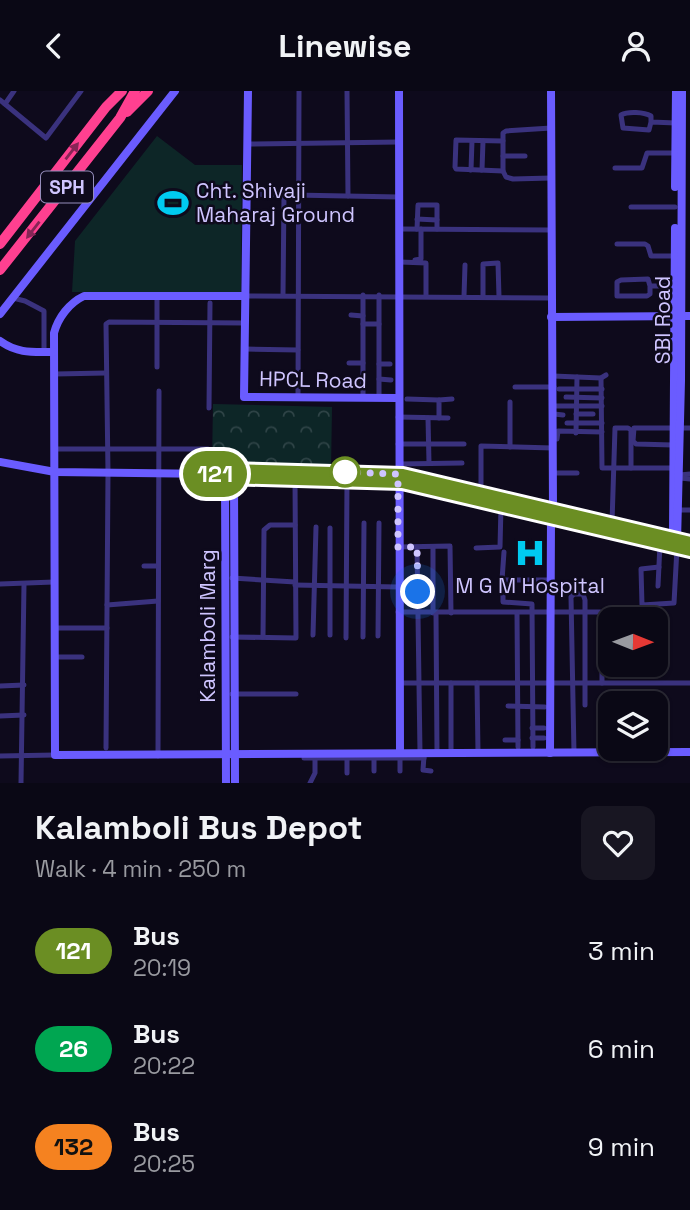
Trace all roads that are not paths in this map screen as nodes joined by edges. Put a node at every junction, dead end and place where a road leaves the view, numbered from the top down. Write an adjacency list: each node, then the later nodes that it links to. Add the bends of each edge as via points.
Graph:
1 (14, 91): 14 (street)
2 (81, 91): 14 (street, via 46,138)
3 (114, 91): 15 (highway)
4 (131, 91): 15 (highway, SPH); 17 (highway, SPH)
5 (148, 91): 17 (highway)
6 (176, 91): 74 (street)
7 (248, 91): 28 (street, HPCL Road)
8 (299, 91): 29 (street)
9 (347, 91): 27 (street)
10 (399, 91): 26 (street)
11 (551, 91): 20 (street)
12 (676, 91): 19 (street, SBI Road)
13 (682, 91): 22 (street, SBI Road)
14 (2, 102)
15 (106, 107): 51 (highway, SPH, one-way to 15)
16 (635, 113): 18 (street, via 649,115); 21 (street); 21 (street, via 621,115 622,127)
17 (120, 118): 53 (highway, SPH, one-way to 53)
18 (651, 122): 19 (street); 21 (street, via 649,130)
19 (676, 123): 30 (street, SBI Road)
20 (551, 128): 25 (street, via 506,131); 37 (street)
21 (634, 129)
22 (686, 136): 44 (street, SBI Road)
23 (471, 141): 24 (street); 34 (street); 34 (street, via 456,140 455,155 456,169)
24 (483, 141): 25 (street); 35 (street)
25 (503, 141): 31 (street)
26 (399, 142): 27 (street); 42 (street)
27 (347, 143): 29 (street); 41 (street)
28 (247, 144): 29 (street); 38 (street, HPCL Road)
29 (299, 144): 40 (street)
30 (676, 153): 33 (street, via 647,153 642,168); 44 (street, SBI Road)
31 (503, 156): 32 (street); 36 (street)
32 (525, 156)
33 (615, 168)
34 (471, 170): 35 (street)
35 (482, 170): 36 (street)
36 (503, 171): 37 (street, via 513,179)
37 (551, 178): 50 (street)
38 (246, 194): 39 (street); 66 (street, HPCL Road)
39 (284, 195): 40 (street); 62 (street)
40 (299, 195): 41 (street); 63 (street)
41 (348, 196): 42 (street)
42 (399, 197): 47 (street)
43 (631, 207): 44 (street)
44 (682, 207): 54 (street, SBI Road); 80 (street, SBI Road)
45 (417, 219): 46 (street); 46 (street, via 418,205 437,205); 48 (street)
46 (437, 220): 49 (street)
47 (400, 229): 48 (street); 55 (street)
48 (419, 229): 49 (street); 55 (street, via 421,259)
49 (437, 229): 50 (street)
50 (551, 230): 75 (street)
51 (0, 244)
52 (617, 244): 54 (street, via 645,244 651,256)
53 (14, 256): 57 (highway, SPH); 59 (highway)
54 (675, 256): 61 (street, SBI Road)
55 (400, 261): 68 (street); 69 (street, via 426,263)
56 (465, 265): 70 (street)
57 (0, 271)
58 (629, 279): 60 (street, via 648,279); 73 (street); 73 (street, via 618,280 617,294)
59 (0, 281)
60 (650, 286): 61 (street); 73 (street, via 649,296)
61 (675, 286): 80 (street, SBI Road)
62 (283, 295): 63 (street); 66 (street)
63 (298, 295): 64 (street); 89 (street)
64 (363, 295): 67 (street); 79 (street)
65 (157, 296): 66 (street); 82 (street); 91 (street, via 77,299 57,321)
66 (245, 296): 84 (street, HPCL Road)
67 (379, 296): 68 (street); 86 (street)
68 (400, 296): 69 (street); 116 (street)
69 (426, 296): 70 (street)
70 (464, 296): 71 (street)
71 (483, 297): 72 (street); 72 (street, via 483,264 491,263 499,265)
72 (499, 297): 75 (street)
73 (629, 297)
74 (13, 298): 77 (street); 90 (street, via 44,311)
75 (551, 298): 81 (street)
76 (211, 303): 83 (street)
77 (0, 314)
78 (351, 316): 79 (street)
79 (363, 316): 85 (street)
80 (682, 316): 81 (street); 131 (street, SBI Road)
81 (551, 317): 101 (street)
82 (157, 322): 83 (street); 96 (street); 99 (street, via 107,323)
83 (210, 322): 84 (street); 121 (street)
84 (245, 323): 88 (street, HPCL Road)
85 (363, 324): 86 (street); 93 (street)
86 (379, 324): 94 (street)
87 (0, 341): 90 (street, via 13,350)
88 (245, 349): 89 (street); 110 (street, HPCL Road, via 244,397)
89 (298, 350): 110 (street)
90 (44, 352): 91 (street)
91 (54, 352): 100 (street)
92 (349, 363): 93 (street)
93 (363, 363): 97 (street)
94 (379, 364): 95 (street); 98 (street)
95 (390, 364)
96 (157, 367)
97 (363, 372): 98 (street); 112 (street)
98 (379, 372): 103 (street)
99 (106, 373): 100 (street); 142 (street)
100 (55, 374): 143 (street)
101 (553, 376): 102 (street); 106 (street)
102 (577, 377): 107 (street); 108 (street, via 604,377)
103 (379, 379): 104 (street); 113 (street)
104 (391, 380)
105 (515, 387): 106 (street)
106 (556, 388): 107 (street); 124 (street)
107 (577, 389): 108 (street); 111 (street)
108 (602, 389): 115 (street)
109 (159, 391): 144 (street)
110 (298, 397): 112 (street, HPCL Road)
111 (577, 397): 115 (street); 119 (street); 124 (street, via 558,398)
112 (363, 398): 113 (street, HPCL Road)
113 (379, 398): 116 (street, HPCL Road)
114 (452, 398): 117 (street)
115 (602, 398): 120 (street)
116 (402, 399): 117 (street); 125 (street)
117 (439, 400): 127 (street)
118 (510, 402): 141 (street)
119 (576, 406): 120 (street); 122 (street); 124 (street)
120 (602, 406): 130 (street)
121 (209, 408)
122 (576, 414): 123 (street); 129 (street)
123 (593, 414)
124 (558, 415): 129 (street); 136 (street)
125 (398, 417): 126 (street); 137 (street)
126 (428, 418): 127 (street); 138 (street)
127 (439, 418): 128 (street)
128 (448, 418)
129 (576, 423): 130 (street); 133 (street)
130 (602, 423): 134 (street)
131 (677, 427): 132 (street); 140 (street, SBI Road); 140 (street, via 634,429 636,444); 152 (street, SBI Road)
132 (690, 428)
133 (576, 432): 134 (street); 136 (street, via 558,431)
134 (602, 432): 149 (street, via 602,468)
135 (565, 439): 136 (street)
136 (555, 442): 141 (street); 155 (street)
137 (398, 444): 138 (street); 148 (street)
138 (429, 444): 139 (street); 146 (street)
139 (464, 444)
140 (673, 445): 152 (street, SBI Road)
141 (510, 447): 164 (street, via 481,446)
142 (107, 448): 143 (street); 144 (street); 153 (street)
143 (55, 449): 151 (street)
144 (158, 449): 154 (street); 157 (street, via 208,449)
145 (0, 462): 151 (street)
146 (429, 463): 147 (street); 148 (street)
147 (462, 463)
148 (398, 464): 161 (street)
149 (613, 468): 150 (street); 150 (street, via 616,428 630,429); 173 (street)
150 (631, 468): 152 (street)
151 (55, 472): 153 (street); 196 (street)
152 (678, 472): 160 (street); 165 (street, SBI Road)
153 (108, 473): 154 (street); 209 (street)
154 (158, 473): 157 (street); 191 (street)
155 (553, 473): 156 (street); 167 (street)
156 (577, 473)
157 (211, 474): 158 (street)
158 (230, 474): 159 (street); 162 (street); 193 (street, Kalamboli Marg)
159 (331, 476): 161 (street); 162 (street); 163 (street)
160 (690, 477)
161 (398, 478): 163 (street); 164 (street); 166 (street); 180 (street)
162 (295, 480): 174 (street)
163 (347, 481): 202 (street)
164 (481, 492): 167 (street)
165 (676, 497): 168 (street, SBI Road); 178 (street, SBI Road)
166 (501, 506): 170 (street); 183 (street, via 500,547)
167 (553, 509): 170 (street); 173 (street)
168 (679, 510): 169 (street); 178 (street, SBI Road)
169 (690, 510)
170 (551, 518): 179 (street); 195 (street)
171 (364, 523): 186 (street)
172 (379, 523): 187 (street)
173 (612, 523): 178 (street)
174 (295, 525): 194 (street, via 270,525 264,530); 197 (street)
175 (316, 527): 189 (street)
176 (330, 528): 188 (street)
177 (690, 542): 178 (street)
178 (675, 543): 179 (street); 184 (street); 192 (street, via 674,603 642,605 641,569)
179 (660, 544): 192 (street)
180 (398, 547): 181 (street); 206 (street)
181 (417, 547): 182 (street); 212 (street)
182 (433, 547): 213 (street); 214 (street, via 450,546)
183 (476, 548)
184 (690, 551)
185 (504, 552): 195 (street, via 502,580)
186 (363, 553): 187 (street); 203 (street)
187 (378, 554): 205 (street)
188 (329, 560): 189 (street); 201 (street)
189 (315, 561): 200 (street)
190 (144, 566): 191 (street)
191 (158, 566): 208 (street)
192 (659, 567): 204 (street)
193 (230, 578): 194 (street); 227 (street, Kalamboli Marg)
194 (263, 580): 197 (street); 228 (street)
195 (551, 580): 217 (street)
196 (54, 582): 199 (street); 222 (street)
197 (295, 583): 200 (street); 228 (street, via 296,638)
198 (0, 584): 199 (street)
199 (24, 584): 246 (street)
200 (314, 585): 201 (street); 224 (street)
201 (329, 585): 202 (street); 225 (street)
202 (346, 586): 203 (street); 229 (street)
203 (363, 586): 205 (street); 220 (street)
204 (659, 586)
205 (378, 587): 206 (street); 221 (street)
206 (398, 587): 211 (street)
207 (503, 595): 216 (street, via 503,603 531,604)
208 (158, 601): 209 (street); 277 (street)
209 (107, 605): 223 (street)
210 (598, 612): 219 (street)
211 (398, 613): 212 (street); 234 (street)
212 (419, 613): 213 (street); 235 (street)
213 (435, 613): 214 (street); 236 (street)
214 (451, 613): 215 (street)
215 (517, 613): 216 (street); 239 (street)
216 (532, 613): 217 (street); 240 (street)
217 (551, 613): 218 (street); 241 (street)
218 (572, 613): 219 (street); 219 (street, via 575,594 584,596); 242 (street)
219 (586, 613): 243 (street)
220 (363, 619): 221 (street); 230 (street)
221 (379, 619): 226 (street)
222 (54, 628): 223 (street); 231 (street)
223 (107, 628): 265 (street)
224 (313, 635)
225 (330, 635)
226 (379, 636)
227 (230, 637): 228 (street); 248 (street, Kalamboli Marg)
228 (263, 637)
229 (346, 638)
230 (363, 638)
231 (54, 657): 232 (street); 274 (street)
232 (82, 657)
233 (602, 677): 244 (street)
234 (398, 683): 235 (street); 281 (street)
235 (419, 683): 236 (street); 273 (street)
236 (437, 683): 237 (street); 266 (street)
237 (451, 683): 238 (street); 267 (street)
238 (477, 683): 239 (street); 268 (street)
239 (518, 683): 240 (street); 252 (street)
240 (532, 683): 241 (street); 253 (street)
241 (550, 683): 242 (street); 269 (street)
242 (573, 683): 243 (street); 270 (street)
243 (586, 683): 244 (street); 250 (street)
244 (602, 683): 245 (street)
245 (690, 683)
246 (24, 685): 247 (street); 255 (street)
247 (0, 686)
248 (230, 694): 249 (street); 272 (street, Kalamboli Marg)
249 (296, 694)
250 (585, 705)
251 (508, 706): 252 (street)
252 (518, 706): 253 (street); 258 (street)
253 (532, 706): 254 (street); 259 (street)
254 (545, 707)
255 (24, 715): 256 (street); 276 (street)
256 (0, 716)
257 (508, 728): 258 (street)
258 (518, 728): 263 (street, via 518,743)
259 (532, 728): 260 (street); 261 (street)
260 (544, 728)
261 (533, 738): 262 (street); 264 (street)
262 (544, 738)
263 (505, 740)
264 (533, 747)
265 (106, 748)
266 (437, 753): 267 (street); 273 (street)
267 (451, 753): 268 (street)
268 (478, 753): 269 (street)
269 (550, 753): 270 (street)
270 (573, 753): 271 (street)
271 (690, 753)
272 (230, 754): 277 (street); 278 (street); 288 (street, Kalamboli Marg); 289 (street, Kalamboli Marg)
273 (423, 754): 281 (street); 284 (street, via 423,770)
274 (55, 755): 276 (street); 277 (street)
275 (0, 756): 276 (street)
276 (23, 756): 287 (street)
277 (158, 756)
278 (314, 756): 279 (street); 282 (street); 290 (street)
279 (347, 756): 280 (street); 286 (street)
280 (374, 756): 281 (street); 285 (street)
281 (400, 756): 283 (street)
282 (304, 758)
283 (400, 771)
284 (431, 771)
285 (374, 772)
286 (347, 773)
287 (22, 783)
288 (226, 783)
289 (235, 783)
290 (310, 783)

